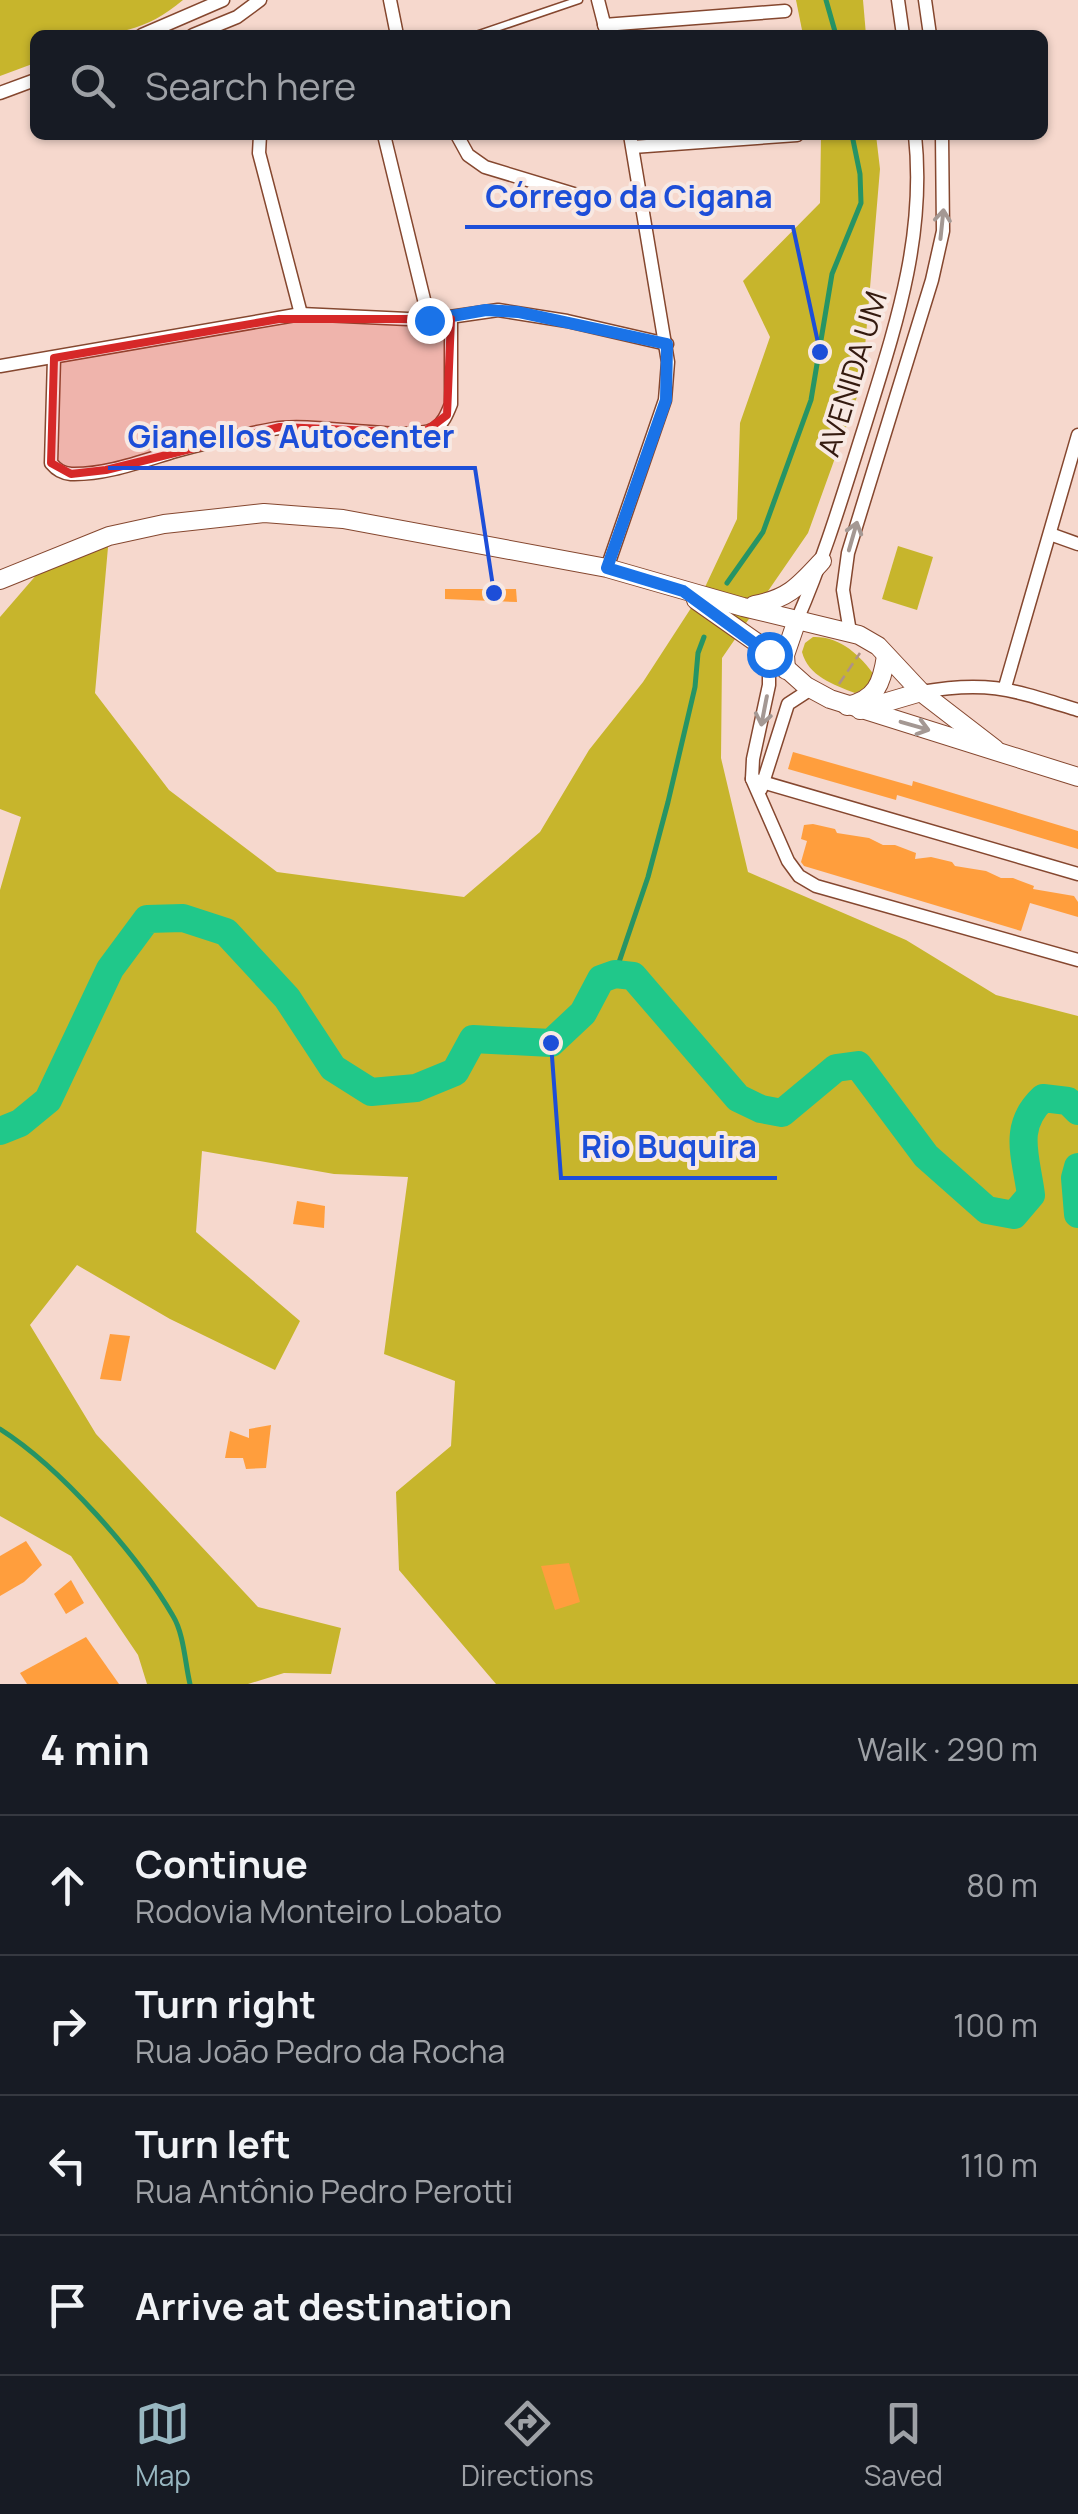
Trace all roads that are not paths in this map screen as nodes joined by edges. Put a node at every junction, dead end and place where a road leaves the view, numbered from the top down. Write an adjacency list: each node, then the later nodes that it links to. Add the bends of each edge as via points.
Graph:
1 (223, 0): 9 (street)
2 (260, 0): 10 (street)
3 (390, 0): 11 (street)
4 (579, 0): 12 (lane)
5 (598, 0): 13 (street)
6 (898, 0): 14 (street)
7 (925, 0): 15 (street)
8 (785, 11): 13 (street)
9 (154, 30)
10 (205, 30)
11 (396, 30)
12 (491, 30)
13 (606, 30)
14 (902, 30)
15 (929, 30)
16 (30, 82): 17 (street)
17 (0, 93)
18 (260, 140): 26 (street)
19 (385, 140): 28 (street)
20 (460, 140): 25 (street, via 485,167)
21 (659, 140): 24 (street)
22 (916, 140): 35 (street, AVENIDA UM, via 918,223 907,279)
23 (942, 140): 41 (street, one-way to 23, via 843,590 848,553 943,231)
24 (631, 141): 29 (street)
25 (587, 198)
26 (301, 314): 28 (street); 30 (street)
27 (451, 318): 28 (street); 29 (street, via 518,312); 30 (street, via 450,404 433,430 280,427 70,474 52,463)
28 (429, 320)
29 (667, 344): 36 (street, via 666,400)
30 (54, 358): 31 (street)
31 (0, 366)
32 (1078, 435): 33 (street)
33 (1050, 534): 34 (street); 45 (street)
34 (1078, 544)
35 (822, 561): 39 (main road, via 787,595); 40 (street, AVENIDA UM)
36 (607, 568): 37 (main road, via 343,519 264,513 109,536); 38 (main road)
37 (0, 580)
38 (683, 591): 39 (main road); 42 (main road)
39 (743, 607): 40 (main road)
40 (797, 620): 41 (main road); 44 (main road)
41 (850, 632): 43 (main road)
42 (769, 654): 44 (main road); 52 (street, one-way to 52, via 754,754)
43 (886, 656): 47 (main road); 48 (main road, via 875,693)
44 (786, 670): 46 (main road)
45 (1005, 688): 47 (street); 49 (street)
46 (811, 689): 48 (main road); 52 (street, via 788,704)
47 (921, 692): 48 (main road); 50 (main road)
48 (845, 705): 50 (main road, one-way to 50)
49 (1078, 710)
50 (996, 749): 51 (main road)
51 (1078, 777)
52 (758, 786): 53 (street); 54 (street, via 788,861 807,882)
53 (1078, 874)
54 (1078, 960)

